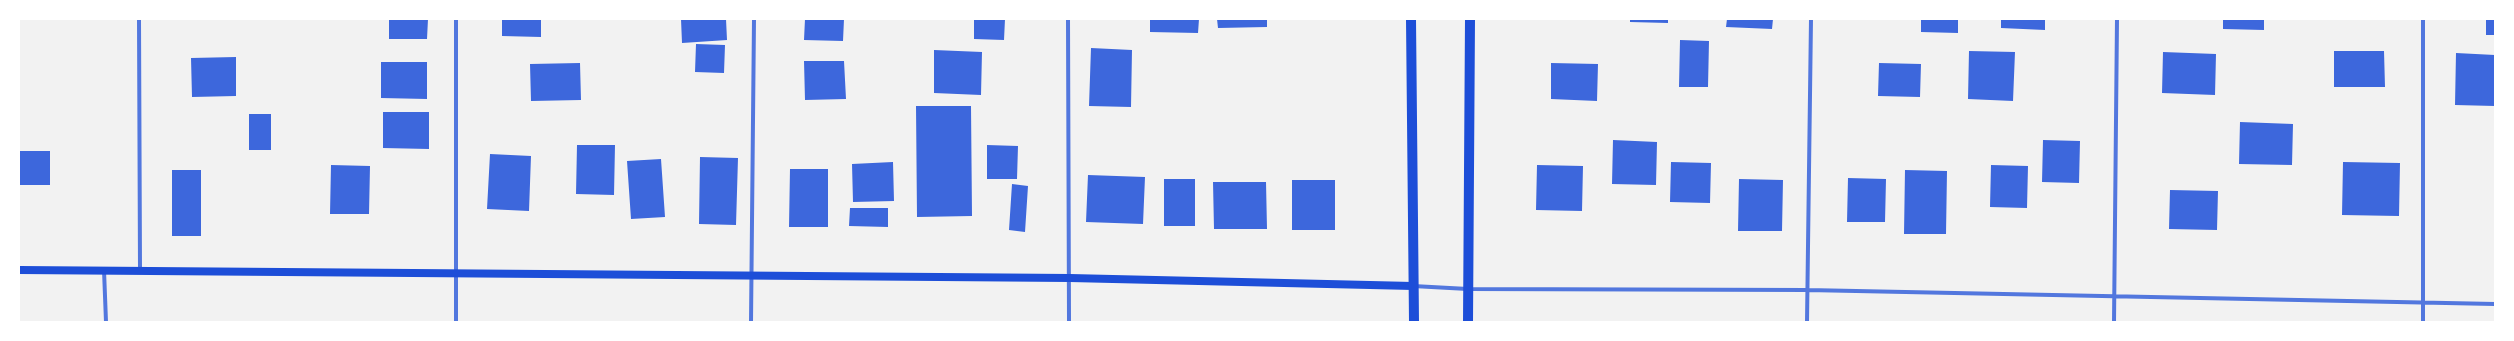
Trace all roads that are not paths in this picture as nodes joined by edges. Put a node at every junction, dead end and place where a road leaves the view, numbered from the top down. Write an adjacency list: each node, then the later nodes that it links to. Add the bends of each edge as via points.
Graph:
1 (139, 19): 12 (street)
2 (456, 19): 13 (street)
3 (754, 19): 14 (street)
4 (1068, 19): 15 (street)
5 (1411, 19): 16 (main road)
6 (1470, 19): 17 (main road)
7 (1811, 19): 18 (street)
8 (2117, 19): 19 (street)
9 (2423, 19): 20 (street)
10 (19, 270): 11 (main road)
11 (104, 270): 12 (main road); 22 (street)
12 (140, 270): 13 (main road)
13 (456, 273): 14 (main road); 23 (street)
14 (751, 275): 15 (main road); 24 (street)
15 (1070, 278): 16 (main road); 25 (street)
16 (1413, 286): 17 (street); 26 (main road)
17 (1468, 289): 18 (street); 27 (main road)
18 (1807, 290): 19 (street); 28 (street)
19 (2114, 298): 20 (street); 29 (street)
20 (2423, 303): 21 (street); 30 (street)
21 (2495, 304)
22 (106, 322)
23 (456, 322)
24 (751, 322)
25 (1069, 322)
26 (1414, 322)
27 (1468, 322)
28 (1807, 322)
29 (2114, 322)
30 (2423, 322)

